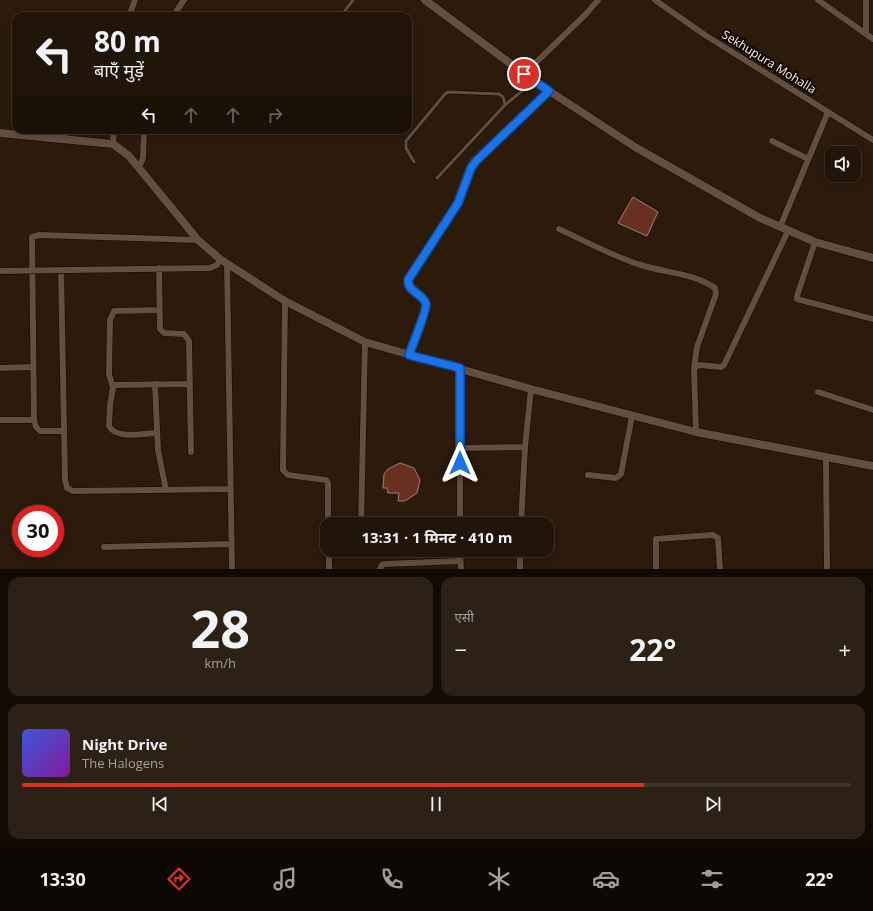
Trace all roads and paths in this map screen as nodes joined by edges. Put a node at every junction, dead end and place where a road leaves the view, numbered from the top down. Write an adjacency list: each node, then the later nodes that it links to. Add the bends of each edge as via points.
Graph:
1 (135, 0): 9 (street)
2 (184, 0): 10 (street)
3 (353, 0): 11 (lane)
4 (425, 0): 14 (street)
5 (598, 0): 14 (street)
6 (818, 0): 12 (street)
7 (866, 0): 12 (street)
8 (658, 1): 18 (street, Sekhupura Mohalla, via 705,35)
9 (130, 12)
10 (176, 12)
11 (344, 12)
12 (866, 33): 13 (street)
13 (873, 38)
14 (524, 74): 15 (street)
15 (534, 81): 16 (street); 17 (lane)
16 (549, 91): 35 (street, via 635,147); 50 (street, via 476,161 458,203 408,280 410,289 424,299 426,308)
17 (505, 105): 25 (lane, via 503,97 499,94 448,92); 34 (lane)
18 (828, 112): 28 (street, Sekhupura Mohalla); 31 (street)
19 (0, 133): 20 (street)
20 (12, 133)
21 (28, 134): 27 (street)
22 (64, 134): 27 (street)
23 (114, 134): 30 (street)
24 (144, 134): 33 (street, via 143,158)
25 (412, 134)
26 (412, 134): 32 (lane, via 406,141 406,148)
27 (64, 139): 30 (street)
28 (873, 140)
29 (772, 141): 31 (street)
30 (113, 144): 33 (street, via 121,148)
31 (808, 159): 35 (street)
32 (414, 162)
33 (139, 168): 38 (street)
34 (437, 178)
35 (780, 227): 37 (street)
36 (560, 229): 54 (street, via 641,265 688,276 715,288 716,294 697,347)
37 (788, 231): 39 (street); 54 (street, via 724,365 699,365)
38 (198, 240): 41 (street); 45 (street, via 35,235 32,237)
39 (815, 242): 40 (street); 48 (street, via 797,299)
40 (873, 258)
41 (224, 262): 42 (street, via 210,268); 46 (street); 73 (street)
42 (159, 268): 43 (street); 47 (street)
43 (61, 270): 45 (street); 64 (street)
44 (0, 271): 45 (street)
45 (32, 271): 51 (street)
46 (285, 301): 49 (street); 75 (street, via 283,470 288,475 326,480)
47 (159, 310): 56 (street, via 161,331 184,334 189,341); 57 (street, via 112,312 109,369)
48 (873, 319)
49 (365, 342): 50 (street); 76 (street)
50 (409, 355): 53 (street)
51 (33, 367): 52 (street); 63 (street)
52 (0, 368)
53 (460, 368): 58 (street); 68 (street)
54 (694, 368): 65 (street)
55 (155, 384): 56 (street); 57 (street); 66 (street)
56 (189, 384): 69 (street)
57 (113, 385): 66 (street, via 109,413 111,430 120,434)
58 (532, 389): 61 (street); 67 (street)
59 (818, 392): 60 (street)
60 (873, 410)
61 (632, 416): 65 (street); 72 (street, via 621,474 616,478)
62 (0, 420): 63 (street)
63 (34, 420): 64 (street, via 40,431)
64 (64, 431): 74 (street, via 65,485 70,490)
65 (696, 432): 70 (street)
66 (157, 433): 74 (street, via 160,465)
67 (525, 447): 68 (street); 78 (street)
68 (460, 448): 77 (street)
69 (191, 452)
70 (826, 458): 71 (street); 93 (street)
71 (873, 466)
72 (588, 475)
73 (231, 489): 74 (street); 79 (street)
74 (166, 490)
75 (328, 517)
76 (361, 517)
77 (460, 517)
78 (521, 517)
79 (232, 544): 80 (street); 86 (street)
80 (104, 547)
81 (328, 557): 87 (street)
82 (460, 557): 84 (street)
83 (520, 557): 90 (street)
84 (460, 561): 85 (street); 89 (street)
85 (404, 566): 88 (street, via 384,564)
86 (232, 569)
87 (329, 569)
88 (380, 569)
89 (461, 569)
90 (520, 569)
91 (656, 569): 92 (street, via 656,539 713,535 718,538)
92 (720, 569)
93 (827, 569)

